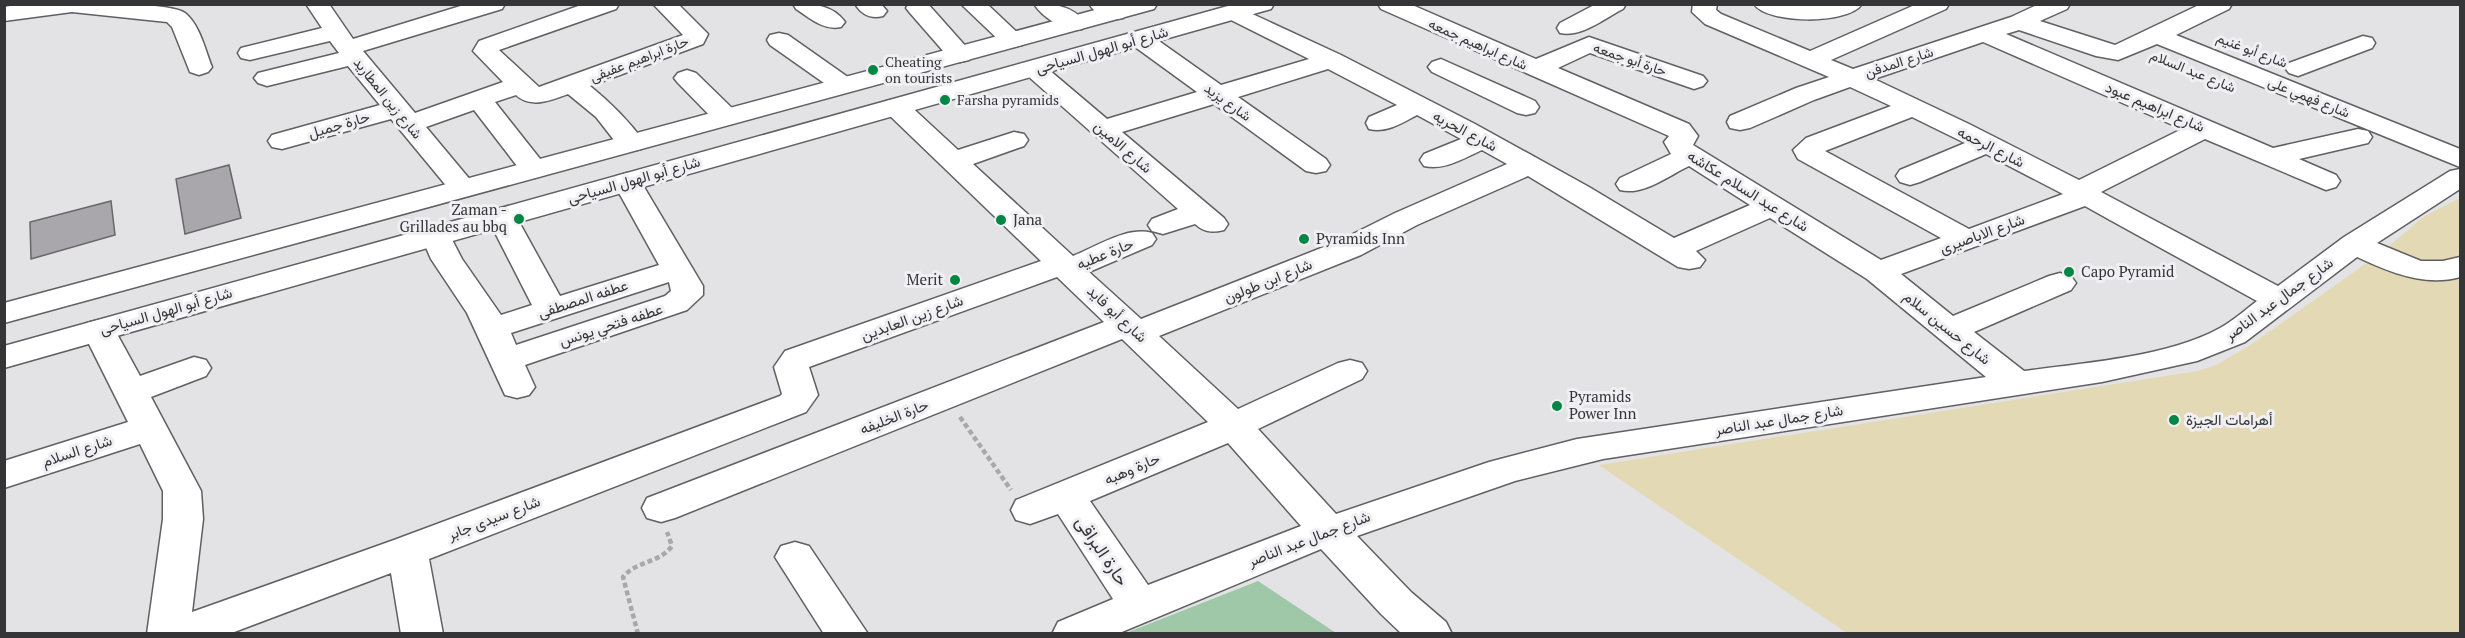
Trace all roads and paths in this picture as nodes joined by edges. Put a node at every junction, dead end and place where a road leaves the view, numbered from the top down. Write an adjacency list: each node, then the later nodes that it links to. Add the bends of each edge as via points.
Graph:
1 (317, 4): 36 (street, شارع زين المطاريد)
2 (608, 4): 53 (street, via 568,27 488,46 485,52)
3 (664, 4): 51 (street, حارة ابراهيم عفيفى, via 696,34 693,39)
4 (804, 4): 24 (street)
5 (972, 4): 33 (street)
6 (1045, 4): 27 (street)
7 (1146, 4): 19 (street)
8 (1263, 4): 21 (street, شارع أبو الهول السياحى)
9 (1389, 4): 23 (street, شارع ابراهيم جمعه)
10 (1615, 4): 28 (street)
11 (1706, 4): 40 (street, شارع الرحمه, via 1704,12 1713,19)
12 (1765, 4): 13 (street, via 1813,15 1838,11)
13 (1851, 4)
14 (2060, 4): 25 (street, شارع المدفن)
15 (2221, 4): 26 (street)
16 (488, 5): 36 (street)
17 (1937, 5): 40 (street)
18 (918, 8): 38 (street)
19 (1107, 9): 27 (street)
20 (131, 11): 22 (street, via 72,5); 30 (street); 41 (street, via 166,14 180,20)
21 (1235, 13): 31 (street, شارع أبو الهول السياحى); 39 (street, شارع الحريه)
22 (4, 14)
23 (1421, 20): 43 (street, شارع ابراهيم جمعه)
24 (833, 22)
25 (2019, 22): 29 (street, شارع المدفن); 34 (street, via 2109,52 2121,53)
26 (2182, 23): 34 (street); 45 (street, شارع أبو غنيم)
27 (1074, 24): 33 (street)
28 (1569, 28)
29 (1984, 34): 48 (street, شارع المدفن); 66 (street, شارع ابراهيم عبود, via 2124,89)
30 (4, 36)
31 (1140, 39): 44 (street, شارع أبو الهول السياحى); 55 (street, شارع يزيد)
32 (778, 40): 52 (street)
33 (1013, 40): 38 (street)
34 (2145, 41): 56 (street, شارع عبد السلام); 76 (street, شارع فهمي على)
35 (2363, 43): 45 (street)
36 (346, 46): 37 (street); 46 (street); 62 (street, شارع زين المطاريد)
37 (250, 53)
38 (960, 55): 52 (street)
39 (1332, 60): 55 (street); 58 (street, شارع الحريه)
40 (1810, 60): 48 (street, شارع الرحمه)
41 (199, 67)
42 (1441, 67): 54 (street)
43 (1532, 67): 50 (street, حارة أبو جمعه, via 1587,44 1642,54); 54 (street, حارة أبو جمعه); 74 (street, شارع عبد السلام عكاشه, via 1679,130 1684,136 1678,144)
44 (1034, 69): 59 (street, شارع أبو الهول السياحى); 67 (street, شارع الامين)
45 (2298, 69): 49 (street, شارع أبو غنيم)
46 (267, 78)
47 (687, 78): 63 (street)
48 (1852, 78): 61 (street, شارع الرحمه); 64 (street, شارع المدفن)
49 (2322, 80)
50 (1694, 81)
51 (572, 84): 53 (street, حارة ابراهيم عفيفى, via 536,96); 72 (street, حارة ابراهيم عفيفى)
52 (843, 85): 63 (street)
53 (520, 86): 57 (street, حارة جميل)
54 (1485, 88): 60 (street)
55 (1218, 94): 67 (street); 79 (street, شارع يزيد)
56 (2253, 95)
57 (479, 99): 62 (street, حارة جميل); 81 (street)
58 (1418, 105): 65 (street); 70 (street, شارع الحريه)
59 (896, 107): 78 (street, شارع أبو فايد); 82 (street, شارع أبو الهول السياحى)
60 (1526, 107)
61 (1913, 107): 73 (street, شارع الرحمه); 94 (street, via 1816,144 1808,153)
62 (402, 116): 71 (street, حارة جميل); 88 (street, شارع زين المطاريد)
63 (726, 117): 72 (street)
64 (1740, 122)
65 (1379, 123)
66 (2206, 128): 75 (street, شارع ابراهيم عبود); 89 (street, شارع الاباصيرى)
67 (1103, 129): 92 (street, شارع الامين)
68 (2358, 138): 75 (street)
69 (1014, 140): 78 (street)
70 (1482, 140): 77 (street); 80 (street, شارع الحريه)
71 (282, 141)
72 (639, 141): 81 (street); 82 (street, حارة ابراهيم عفيفى)
73 (1985, 144): 83 (street); 89 (street, شارع الرحمه)
74 (1690, 155): 87 (street); 90 (street, شارع عبد السلام عكاشه)
75 (2271, 157): 85 (street, شارع ابراهيم عبود)
76 (2460, 159)
77 (1434, 160)
78 (954, 161): 96 (street, شارع أبو فايد)
79 (1316, 165)
80 (1529, 165): 90 (street, شارع الحريه, via 1681,255); 105 (street, شارع ابن طولون, via 1350,248)
81 (534, 169): 88 (street)
82 (668, 170): 86 (street, شارع أبو الهول السياحى)
83 (1910, 176)
84 (2460, 177): 95 (street, شارع جمال عبد الناصر)
85 (2326, 181)
86 (627, 182): 91 (street, شارع أبو الهول السياحى); 98 (street)
87 (1630, 184)
88 (463, 188): 103 (street)
89 (2082, 194): 94 (street, شارع الاباصيرى); 101 (street, شارع الرحمه)
90 (1772, 206): 99 (street, شارع عبد السلام عكاشه)
91 (502, 217): 93 (street, شارع أبو الهول السياحى); 102 (street)
92 (1206, 218): 96 (street, حارة عطيه, via 1152,232)
93 (436, 236): 104 (street, via 441,251); 106 (street, شارع أبو الهول السياحى)
94 (1967, 240): 99 (street, شارع الاباصيرى)
95 (2355, 244): 97 (street, via 2412,268 2441,272); 101 (street, شارع جمال عبد الناصر)
96 (1065, 266): 105 (street, شارع أبو فايد); 113 (street, شارع زين العابدين, via 797,359 791,367)
97 (2460, 266)
98 (677, 269): 102 (street, عطفه المصطفى); 104 (street, عطفه فتحي يونس, via 688,291 676,303 511,373)
99 (1878, 272): 107 (street, شارع حسين سلام)
100 (2060, 282): 107 (street)
101 (2279, 300): 111 (street, شارع جمال عبد الناصر, via 2233,335 2203,348 2160,360)
102 (551, 309): 104 (street, عطفه المصطفى)
103 (4, 313)
104 (490, 328)
105 (1132, 329): 114 (street, حارة الخليفه); 115 (street, شارع أبو فايد)
106 (99, 330): 108 (street, شارع أبو الهول السياحى); 112 (street)
107 (1949, 330): 111 (street, شارع حسين سلام)
108 (4, 357)
109 (194, 368): 112 (street)
110 (1350, 371): 115 (street, حارة وهبه)
111 (2017, 384): 121 (street, شارع جمال عبد الناصر, via 1556,455)
112 (132, 392): 116 (street)
113 (800, 393): 122 (street, شارع سيدى جابر, via 793,404)
114 (946, 397): 119 (street, حارة الخليفه); 120 (path, via 1024,508)
115 (1234, 426): 118 (street, حارة وهبه); 121 (street, شارع أبو فايد)
116 (150, 428): 117 (street, شارع السلام); 125 (street, via 182,491 183,519)
117 (4, 475)
118 (1066, 496): 120 (street, حارة وهبه); 124 (street, حارة البراقى)
119 (661, 508): 128 (path, via 670,550 630,568 622,577)
120 (1030, 510)
121 (1329, 530): 124 (street, شارع جمال عبد الناصر); 131 (street, شارع أبو فايد, via 1396,603)
122 (408, 551): 126 (street, شارع سيدى جابر); 127 (street)
123 (795, 557): 129 (street)
124 (1139, 605): 130 (street, شارع جمال عبد الناصر)
125 (168, 633)
126 (180, 633)
127 (422, 633)
128 (638, 633)
129 (847, 633)
130 (1073, 633)
131 (1431, 633)

